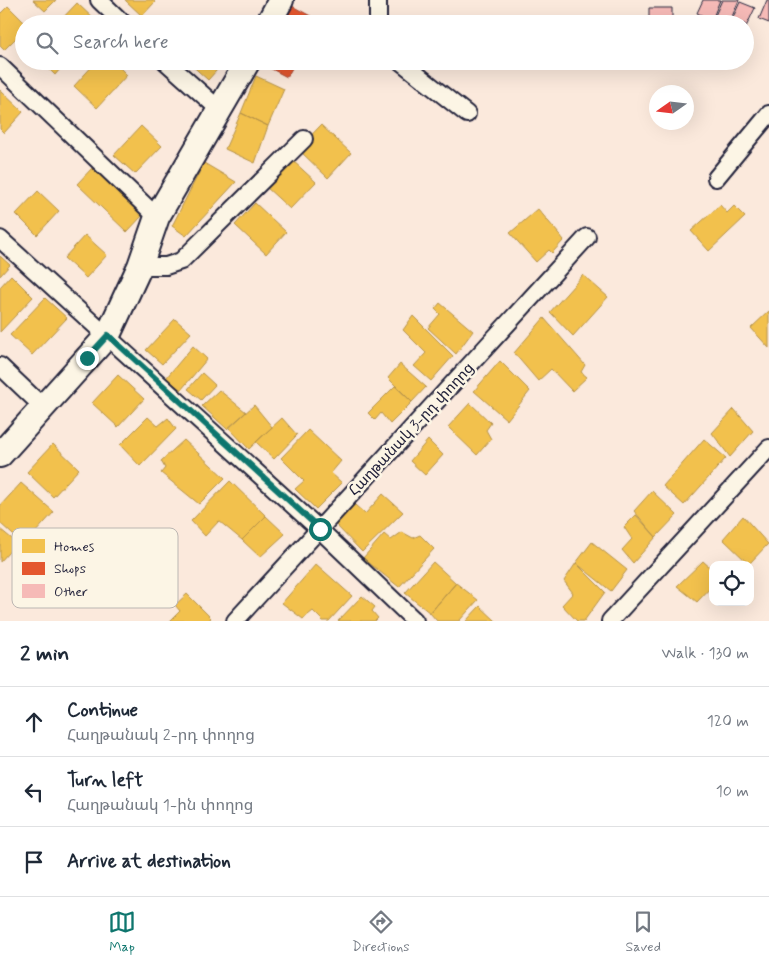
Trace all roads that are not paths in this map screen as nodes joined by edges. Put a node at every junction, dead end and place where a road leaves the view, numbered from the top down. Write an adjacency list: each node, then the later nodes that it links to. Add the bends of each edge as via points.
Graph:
1 (99, 0): 3 (street)
2 (378, 0): 4 (street)
3 (115, 15)
4 (378, 15)
5 (0, 66): 15 (street)
6 (175, 70): 9 (street)
7 (243, 70): 9 (main road)
8 (411, 70): 10 (street)
9 (221, 111): 15 (main road)
10 (467, 114)
11 (769, 114): 12 (street)
12 (762, 132): 14 (street)
13 (304, 138): 18 (street, via 181,261 166,266)
14 (716, 178)
15 (158, 217): 18 (main road)
16 (587, 237): 24 (street, Հաղթանակ 3-րդ փողոց)
17 (0, 239): 19 (street)
18 (140, 266): 19 (main road)
19 (108, 335): 21 (main road); 24 (street)
20 (0, 366): 21 (street)
21 (43, 406): 23 (main road)
22 (769, 448): 27 (street)
23 (0, 455)
24 (320, 529): 25 (street, Հաղթանակ 3-րդ փողոց); 26 (street)
25 (235, 621)
26 (415, 621)
27 (610, 621)

